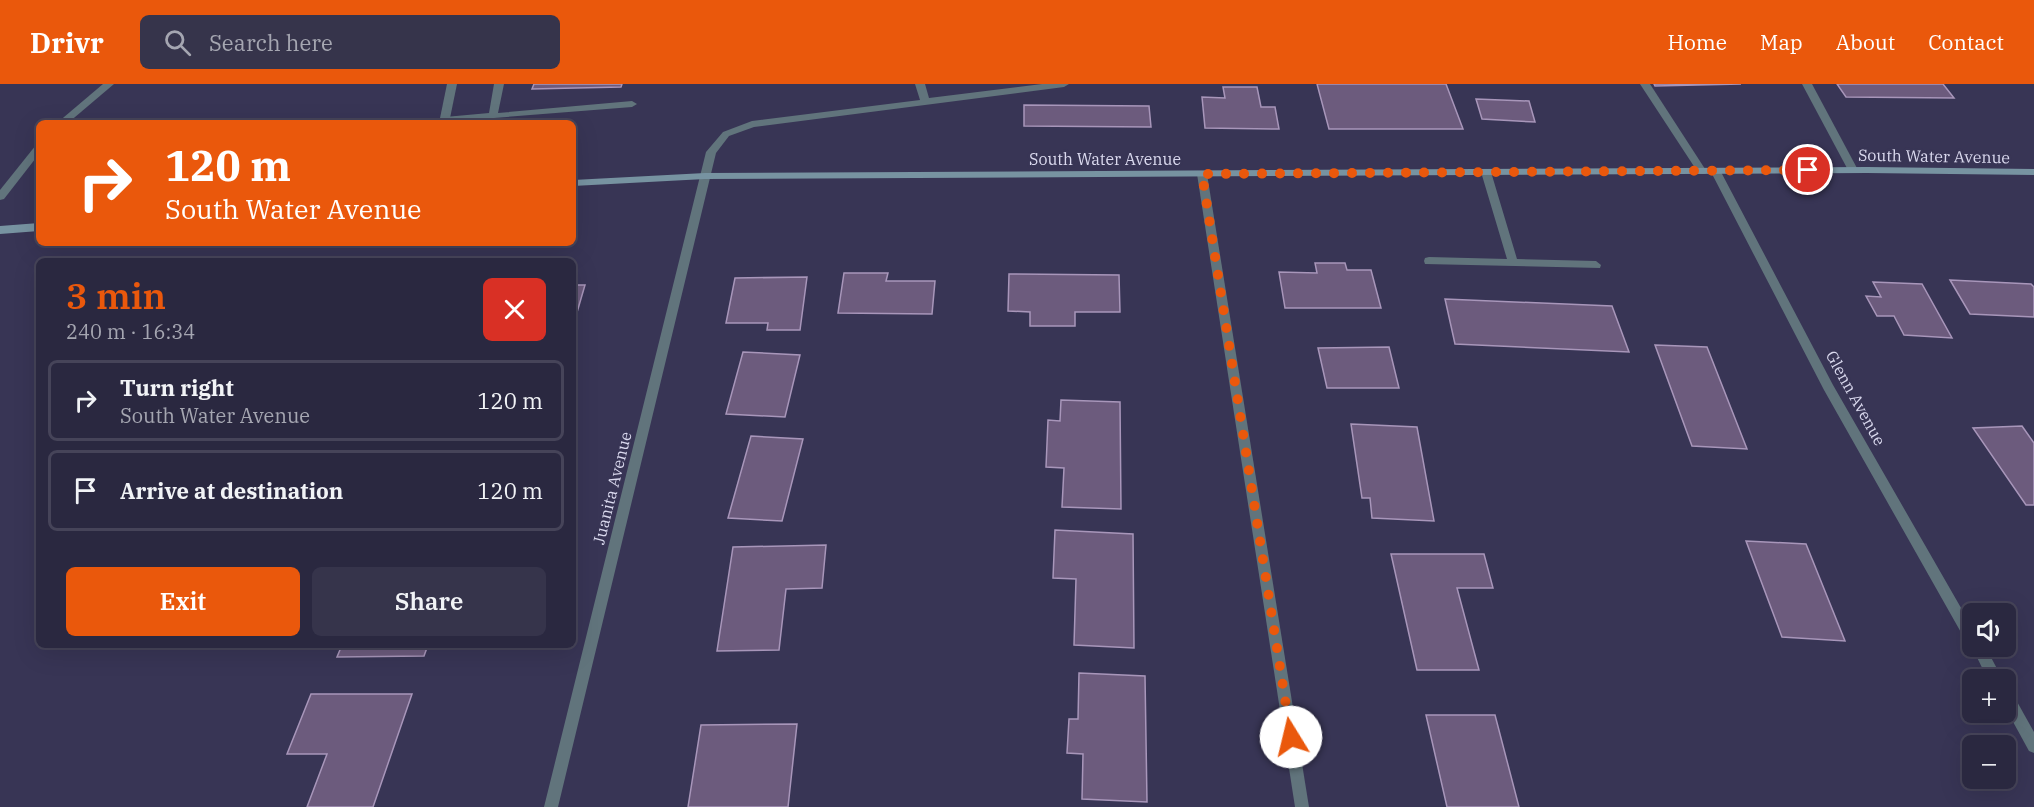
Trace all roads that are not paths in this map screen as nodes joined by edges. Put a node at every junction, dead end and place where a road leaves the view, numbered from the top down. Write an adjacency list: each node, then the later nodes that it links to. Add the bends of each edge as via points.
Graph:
1 (109, 84): 11 (street)
2 (452, 84): 12 (street)
3 (500, 84): 10 (street)
4 (920, 84): 8 (street)
5 (1065, 84): 8 (street, Juanita Avenue)
6 (1645, 84): 18 (street)
7 (1807, 84): 15 (street)
8 (925, 101): 21 (street, Juanita Avenue, via 752,124 726,134 711,152)
9 (632, 104): 10 (street)
10 (493, 116): 13 (street)
11 (66, 120)
12 (444, 120)
13 (460, 120)
14 (36, 151): 23 (street)
15 (1853, 170): 16 (main road, South Water Avenue); 19 (main road, South Water Avenue)
16 (2034, 171)
17 (1486, 172): 18 (main road, South Water Avenue); 20 (main road, South Water Avenue); 27 (street)
18 (1702, 172): 19 (main road, South Water Avenue)
19 (1716, 172): 29 (street, Glenn Avenue, via 1828,387)
20 (1202, 174): 21 (main road, South Water Avenue); 33 (street)
21 (705, 177): 22 (main road, South Water Avenue); 32 (street, Juanita Avenue)
22 (576, 183)
23 (0, 197)
24 (36, 227): 25 (main road)
25 (0, 230)
26 (1429, 261): 27 (street)
27 (1513, 262): 28 (street)
28 (1596, 265)
29 (1962, 622)
30 (2016, 714): 31 (street)
31 (2034, 746)
32 (551, 807)
33 (1302, 807)

